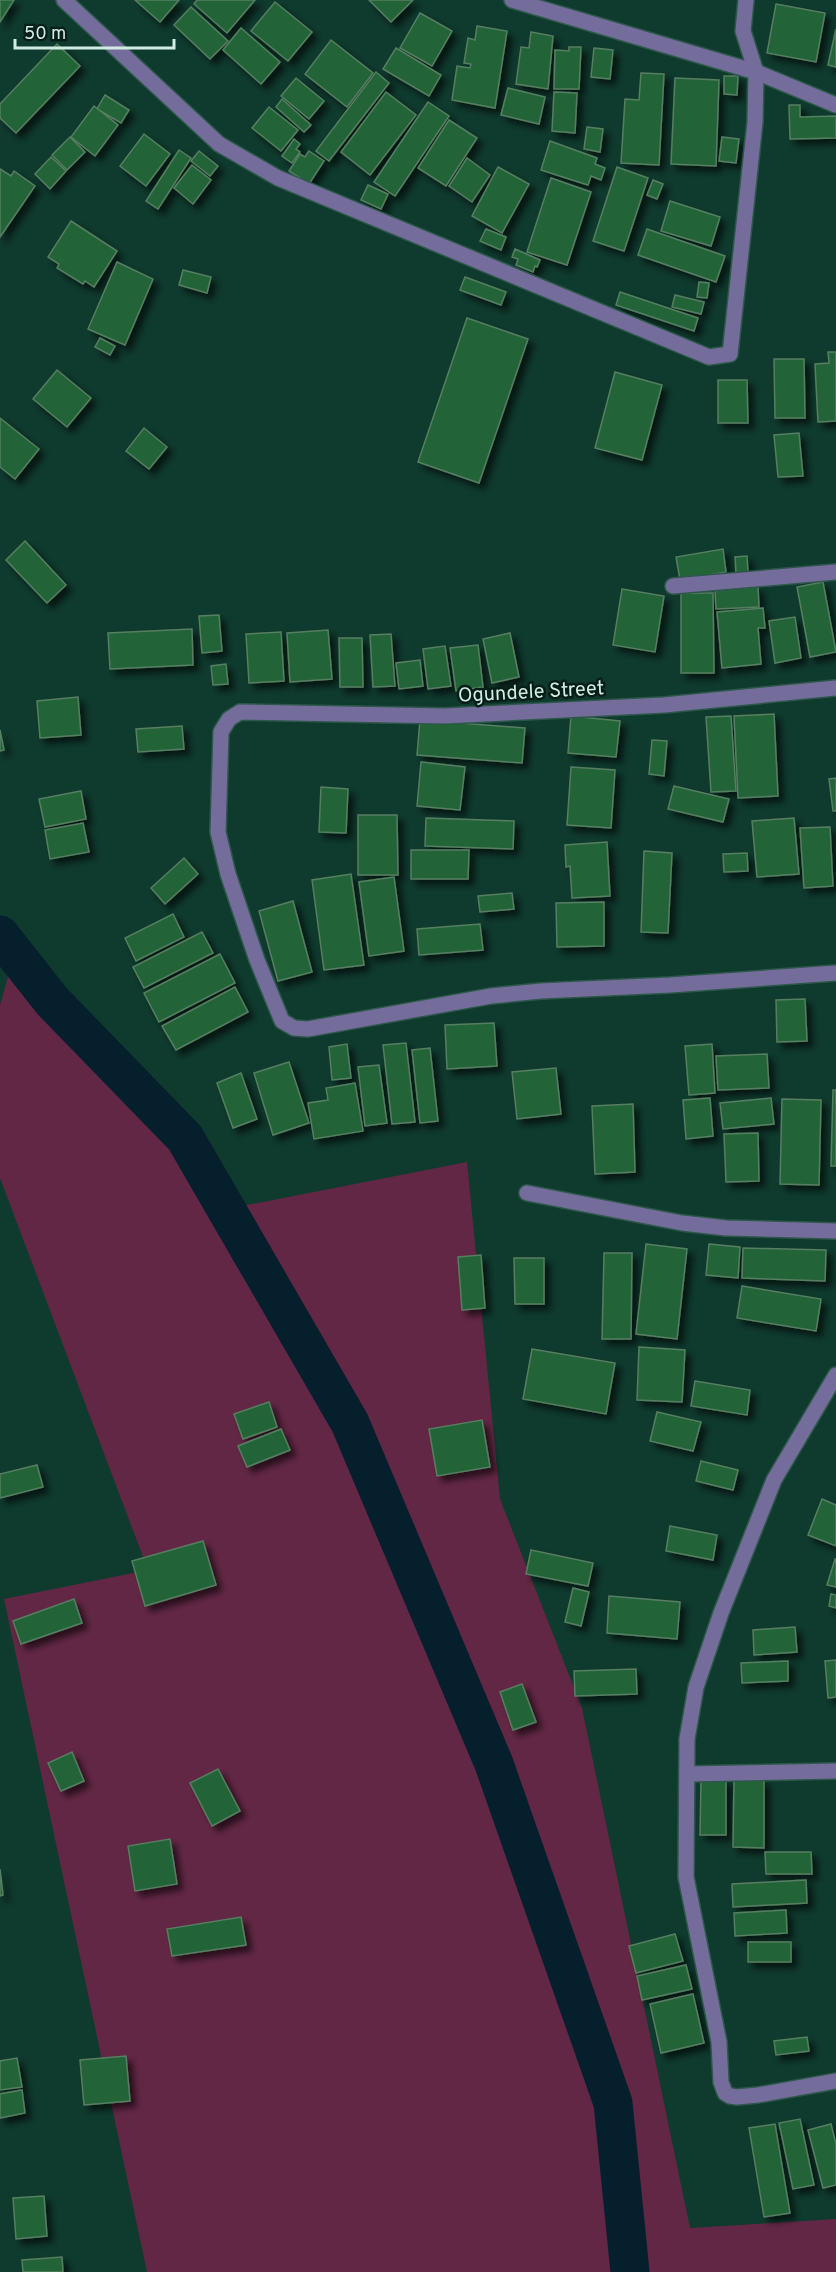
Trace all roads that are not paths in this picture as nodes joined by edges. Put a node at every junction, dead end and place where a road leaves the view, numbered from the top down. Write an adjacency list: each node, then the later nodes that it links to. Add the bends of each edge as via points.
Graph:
1 (64, 0): 4 (street, via 219,144 278,178 709,357 730,354 755,122)
2 (512, 0): 4 (street)
3 (746, 0): 4 (street, via 743,31)
4 (756, 72): 5 (street)
5 (836, 105)
6 (836, 572): 7 (street)
7 (673, 586)
8 (836, 688): 9 (street, Ogundele Street, via 664,705 445,716 240,712 229,718 221,732 218,832 257,960 282,1021 294,1028 308,1029 501,994)
9 (836, 973)
10 (527, 1193): 11 (street, via 693,1224)
11 (836, 1231)
12 (836, 1375): 14 (street, via 774,1480 722,1613 696,1688 687,1739)
13 (836, 1771): 14 (street)
14 (687, 1774): 15 (street, via 687,1877 725,2092 736,2097 758,2095)
15 (836, 2081)

